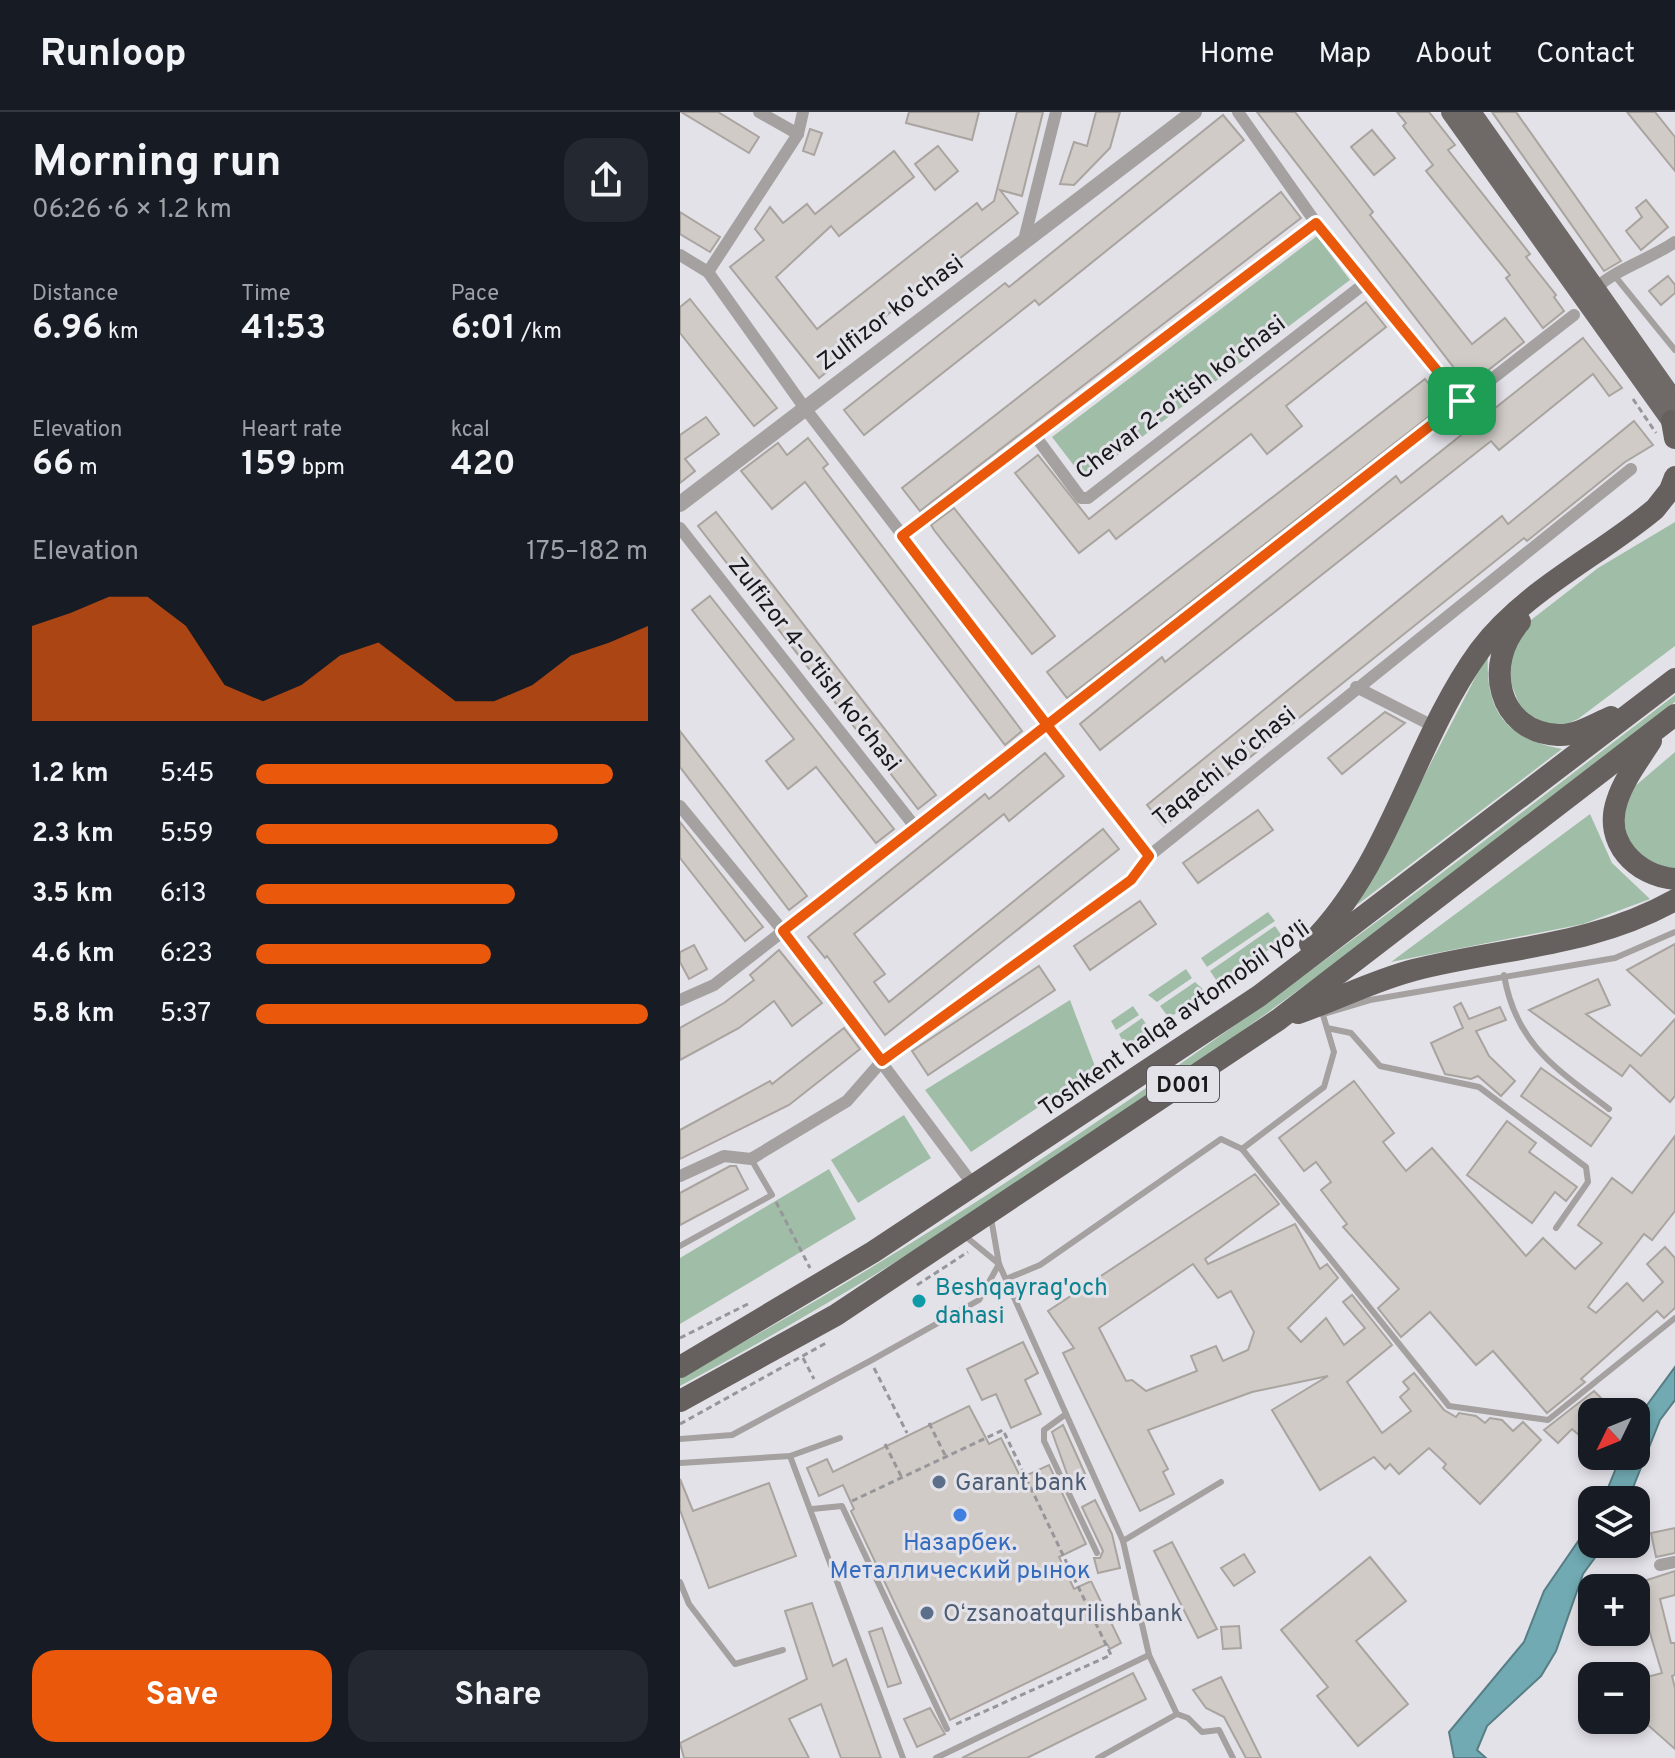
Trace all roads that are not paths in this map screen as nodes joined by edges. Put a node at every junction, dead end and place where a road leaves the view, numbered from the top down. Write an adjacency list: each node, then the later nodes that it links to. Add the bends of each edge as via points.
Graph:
1 (759, 112): 8 (street)
2 (803, 112): 8 (street)
3 (1056, 112): 11 (street)
4 (1194, 112): 11 (street, Zulfizor ko'chasi)
5 (1238, 112): 9 (street)
6 (1451, 112): 21 (main road)
7 (1471, 112): 16 (main road)
8 (798, 134): 13 (street)
9 (1316, 223): 15 (street); 22 (street)
10 (1675, 242): 14 (street)
11 (1023, 244): 20 (street, Zulfizor ko'chasi)
12 (680, 255): 13 (street)
13 (708, 272): 20 (street)
14 (1614, 274): 16 (street); 18 (lane)
15 (1364, 284): 19 (street); 22 (street, Chevar 2-o'tish ko'chasi, via 1088,498 1081,498)
16 (1596, 288): 21 (main road)
17 (1574, 315): 19 (street)
18 (1675, 350)
19 (1462, 401): 33 (street)
20 (804, 407): 25 (street, Zulfizor ko'chasi); 28 (street)
21 (1674, 422)
22 (1036, 437): 28 (street)
23 (1631, 469): 30 (street, Taqachi koʻchasi)
24 (1675, 477): 34 (highway, via 1655,509 1491,637)
25 (680, 504)
26 (1675, 510): 31 (highway, via 1627,538 1538,606 1516,627 1499,658 1498,683 1507,706 1524,724 1547,734 1570,735)
27 (680, 528): 36 (street, Zulfizor 4-o'tish ko'chasi)
28 (902, 536): 33 (street)
29 (1675, 679): 31 (highway, Toshkent halqa avtomobil yo'li / D001)
30 (1356, 687): 34 (street); 37 (street, Taqachi koʻchasi)
31 (1642, 704): 43 (highway, Toshkent halqa avtomobil yo'li / D001)
32 (1667, 721): 38 (highway, via 1620,794 1615,826 1621,846 1635,864); 46 (highway, D001)
33 (1047, 725): 36 (street); 37 (street)
34 (1437, 728): 43 (highway, via 1356,888 1321,933)
35 (680, 806): 40 (street)
36 (916, 828): 40 (street)
37 (1149, 856): 48 (street, Taqachi koʻchasi, via 1131,880)
38 (1675, 879)
39 (1675, 900): 42 (highway, via 1625,925)
40 (783, 931): 44 (street, via 714,985); 48 (street)
41 (1675, 932): 42 (lane, via 1615,958)
42 (1508, 967): 45 (highway, via 1411,970); 49 (lane, via 1508,998 1543,1059)
43 (1259, 996): 53 (highway, Toshkent halqa avtomobil yo'li / D001)
44 (680, 1000)
45 (1320, 1011): 46 (highway); 47 (lane)
46 (1278, 1020): 54 (highway, D001)
47 (1327, 1028): 50 (lane, via 1334,1052 1324,1087); 55 (lane, via 1351,1033 1380,1066 1479,1087 1586,1167 1588,1182)
48 (882, 1061): 51 (street, Taqachi koʻchasi, via 847,1101); 53 (street)
49 (1609, 1109)
50 (1242, 1149): 59 (lane, via 1221,1139 1040,1265); 60 (lane, via 1449,1406 1548,1420)
51 (751, 1159): 52 (street, Taqachi koʻchasi, via 724,1156); 57 (lane, via 772,1195)
52 (680, 1176)
53 (974, 1186): 61 (highway, Toshkent halqa avtomobil yo'li / D001)
54 (990, 1214): 56 (highway, D001); 58 (lane)
55 (1556, 1228)
56 (961, 1233): 58 (lane); 62 (highway, D001, via 803,1335)
57 (680, 1246)
58 (999, 1264): 59 (lane); 65 (lane, via 979,1300 870,1361 732,1435)
59 (1006, 1279): 63 (lane)
60 (1675, 1318)
61 (680, 1367)
62 (680, 1401)
63 (1066, 1414): 70 (lane); 71 (lane, via 1044,1430 1044,1441)
64 (840, 1438): 66 (lane)
65 (680, 1439)
66 (790, 1456): 67 (lane); 69 (lane)
67 (680, 1463)
68 (1221, 1482): 70 (lane)
69 (812, 1509): 78 (lane, via 842,1506); 79 (lane)
70 (1123, 1541): 76 (lane)
71 (1097, 1553)
72 (1675, 1562): 73 (street)
73 (1660, 1565)
74 (680, 1582): 75 (lane, via 689,1604 735,1664)
75 (783, 1650)
76 (1149, 1655): 77 (lane); 80 (lane)
77 (1177, 1714): 81 (lane); 82 (lane, via 1202,1732 1219,1730)
78 (947, 1729)
79 (903, 1758)
80 (936, 1758)
81 (1098, 1758)
82 (1233, 1758)

